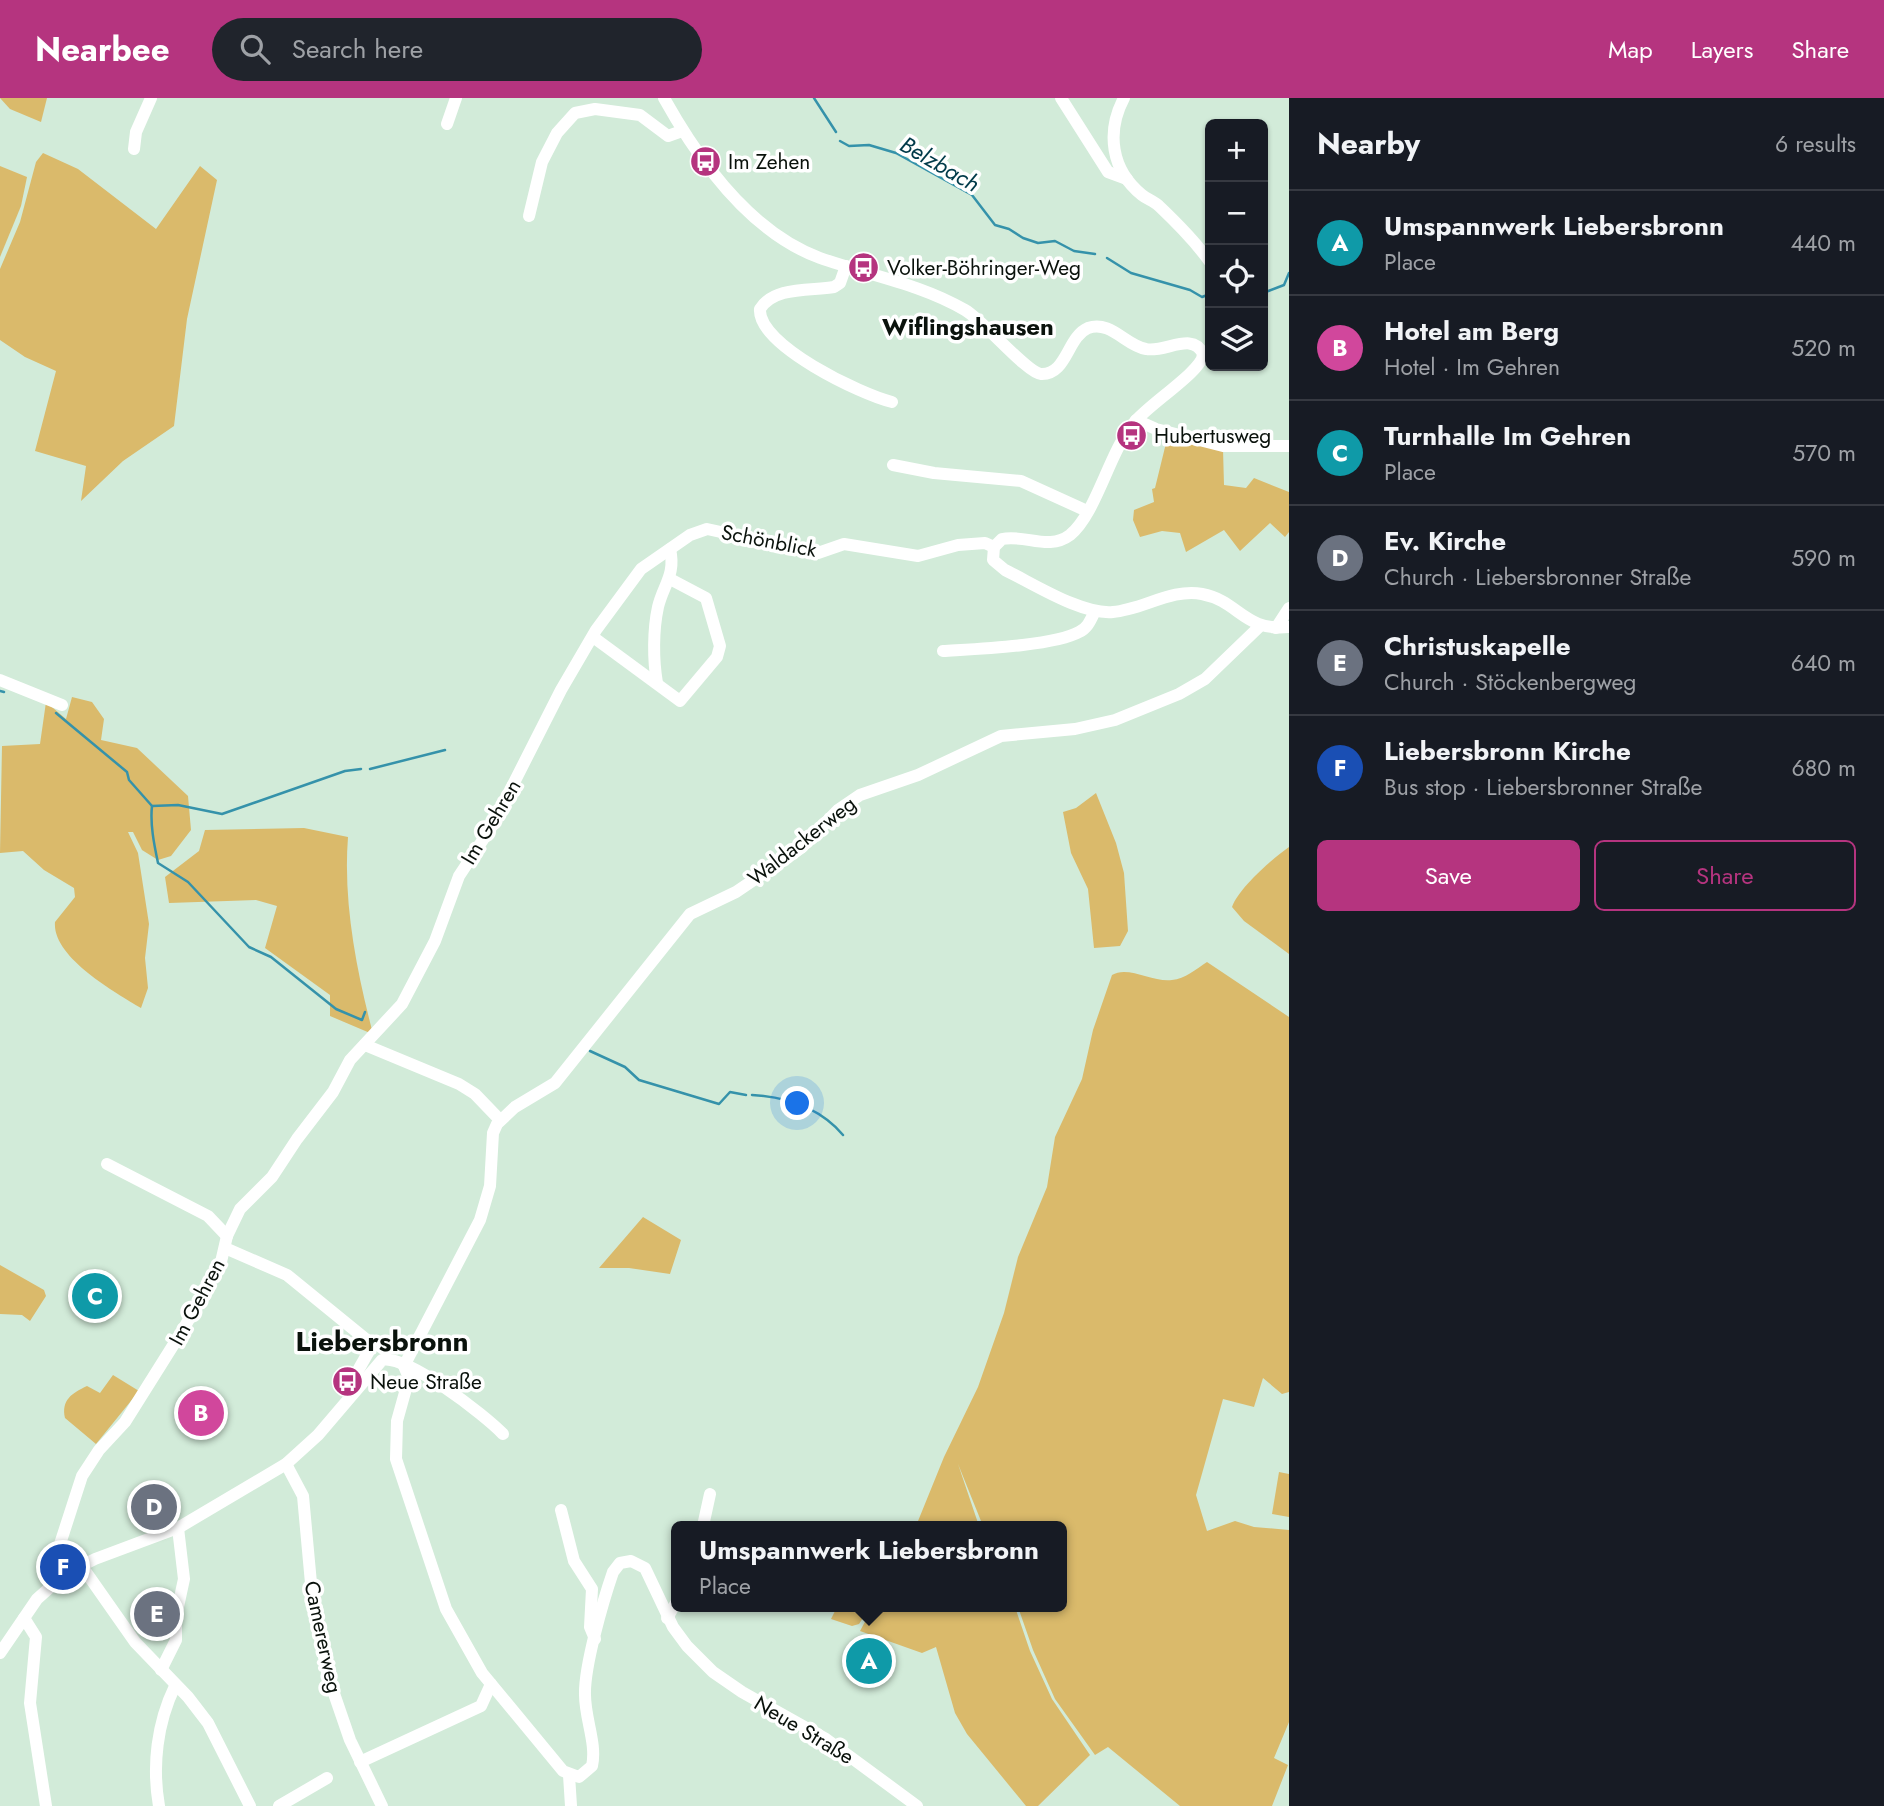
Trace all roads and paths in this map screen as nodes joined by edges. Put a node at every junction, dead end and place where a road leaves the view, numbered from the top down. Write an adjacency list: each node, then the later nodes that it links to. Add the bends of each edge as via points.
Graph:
1 (151, 98): 8 (street)
2 (456, 98): 6 (street)
3 (664, 98): 7 (street)
4 (1060, 98): 9 (street, via 1108,172)
5 (1124, 98): 9 (street, via 1113,138 1116,158)
6 (447, 124)
7 (682, 131): 10 (street, via 668,136 646,117 628,113 591,109 575,113 557,133 542,162); 12 (street, via 730,192 774,233 810,254)
8 (134, 149)
9 (1127, 179): 11 (street, via 1187,232)
10 (530, 216)
11 (1205, 255)
12 (846, 266): 13 (street, via 960,308 988,326 1038,373 1057,368 1076,338 1092,327 1109,329 1144,349); 15 (street, via 834,287 789,292 767,301 760,309 761,321 779,343 853,389)
13 (1205, 345)
14 (1205, 352): 16 (street, Schönblick, via 1198,369)
15 (892, 402)
16 (1136, 420): 17 (street, via 1223,446); 19 (street, Schönblick, via 1121,440)
17 (1289, 446)
18 (893, 465): 19 (street, via 1021,481)
19 (1087, 511): 20 (street, Schönblick, via 1064,538 1046,542 1007,538)
20 (994, 547): 21 (street, Schönblick, via 961,544 918,556 844,544 818,554 710,529 693,533); 24 (street, via 993,560 1000,568)
21 (670, 549): 22 (street); 27 (street, Schönblick, via 638,572)
22 (670, 579): 30 (street, via 656,622); 30 (street, via 706,598 720,649 680,701)
23 (1289, 608): 26 (street)
24 (1095, 611): 25 (street, via 1120,611 1198,593); 28 (street, via 1085,628 1065,637)
25 (1260, 626): 26 (street); 34 (street, Waldackerweg, via 1205,679 1118,719 1001,736 918,775 854,798 801,848 736,892 690,914 555,1083)
26 (1282, 627)
27 (593, 637): 30 (street); 32 (street, Schönblick)
28 (943, 651)
29 (0, 680): 31 (street)
30 (657, 683)
31 (62, 705)
32 (535, 742): 33 (street, Im Gehren, via 492,826 459,876 435,941 405,998)
33 (365, 1045): 34 (street, via 459,1084); 36 (street, Im Gehren, via 272,1177 242,1206)
34 (500, 1120): 37 (street, via 493,1133 491,1186 480,1220)
35 (107, 1164): 36 (street, via 208,1216)
36 (226, 1242): 38 (street, via 287,1275 369,1342 369,1351 352,1380); 45 (street, Im Gehren, via 211,1282 160,1369 79,1483 60,1544)
37 (404, 1366): 38 (street, via 382,1360); 39 (street, via 469,1405); 52 (street, via 408,1381 396,1430 399,1470 450,1618)
38 (354, 1391): 40 (street)
39 (503, 1434)
40 (286, 1464): 44 (street); 54 (street, Camererweg, via 303,1496 311,1589 324,1658)
41 (710, 1494): 43 (street)
42 (561, 1510): 49 (street, via 573,1556 593,1589 591,1631)
43 (704, 1521)
44 (178, 1528): 45 (street); 51 (street, via 184,1578 175,1643)
45 (79, 1566): 47 (street, via 50,1586); 51 (street, via 127,1633)
46 (671, 1612): 48 (street)
47 (24, 1618): 50 (street); 57 (street, via 36,1636 30,1703)
48 (667, 1618): 49 (street, Neue Straße, via 645,1568 626,1561 611,1577); 63 (street, Neue Straße, via 687,1646 720,1678 826,1739)
49 (595, 1639): 55 (street, Neue Straße, via 585,1694 593,1763 584,1775)
50 (0, 1653)
51 (162, 1670): 53 (street)
52 (491, 1685): 54 (street, via 481,1706); 55 (street)
53 (175, 1686): 58 (street, via 157,1748); 59 (street, via 212,1729)
54 (360, 1762): 61 (street, Camererweg)
55 (569, 1775): 62 (street)
56 (327, 1778): 60 (street)
57 (46, 1806)
58 (159, 1806)
59 (250, 1806)
60 (279, 1806)
61 (382, 1806)
62 (571, 1806)
63 (917, 1806)

